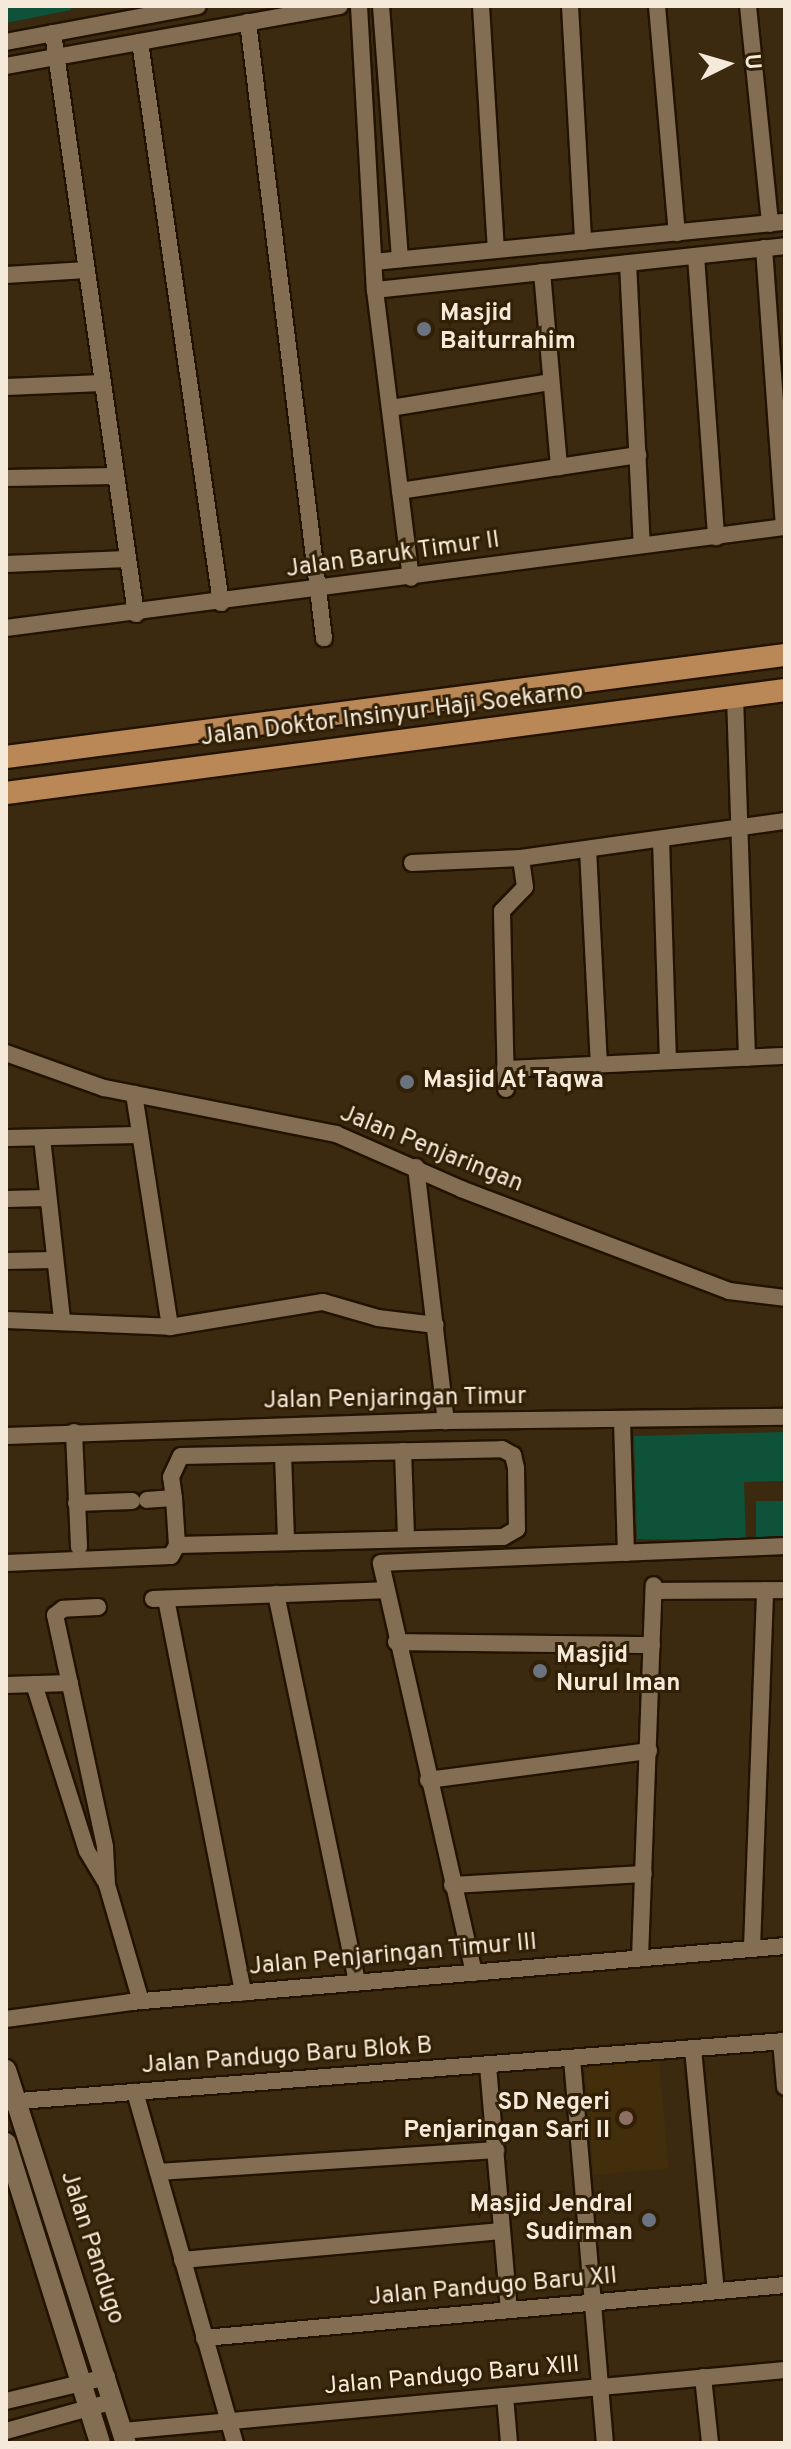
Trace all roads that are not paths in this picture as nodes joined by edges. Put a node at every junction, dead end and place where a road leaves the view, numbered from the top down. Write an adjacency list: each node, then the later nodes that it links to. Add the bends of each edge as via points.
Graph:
1 (198, 6): 10 (street)
2 (340, 6): 9 (street)
3 (359, 6): 23 (street)
4 (381, 6): 22 (street)
5 (481, 6): 20 (street)
6 (570, 6): 17 (street)
7 (657, 6): 16 (street)
8 (748, 6): 15 (street)
9 (248, 22): 12 (street); 44 (street)
10 (53, 33): 11 (street); 13 (street)
11 (6, 42)
12 (140, 42): 13 (street); 45 (street)
13 (55, 57): 14 (street); 25 (street)
14 (6, 66)
15 (778, 223): 16 (street)
16 (677, 233): 17 (street)
17 (583, 242): 20 (street)
18 (785, 246): 19 (street)
19 (764, 248): 21 (street); 38 (street)
20 (496, 250): 22 (street)
21 (696, 256): 24 (street); 39 (street)
22 (400, 259): 23 (street)
23 (374, 262): 28 (street)
24 (628, 263): 26 (street); 33 (street)
25 (86, 270): 27 (street); 30 (street)
26 (542, 272): 28 (street); 29 (street)
27 (6, 275)
28 (375, 290): 32 (street)
29 (551, 382): 32 (street); 34 (street)
30 (102, 383): 31 (street); 35 (street)
31 (6, 387)
32 (390, 408): 37 (street)
33 (638, 455): 34 (street); 40 (street)
34 (559, 467): 37 (street)
35 (115, 476): 36 (street); 41 (street)
36 (6, 478)
37 (400, 491): 43 (street)
38 (784, 527): 39 (street, Jalan Baruk Timur II)
39 (716, 537): 40 (street, Jalan Baruk Timur II)
40 (642, 545): 43 (street, Jalan Baruk Timur II)
41 (127, 559): 42 (street); 46 (street)
42 (6, 564)
43 (411, 578): 44 (street, Jalan Baruk Timur II)
44 (318, 591): 45 (street, Jalan Baruk Timur II); 48 (street)
45 (221, 603): 46 (street, Jalan Baruk Timur II)
46 (136, 614): 47 (street, Jalan Baruk Timur II)
47 (6, 628)
48 (324, 638)
49 (785, 655): 52 (main road, Jalan Doktor Insinyur Haji Soekarno)
50 (785, 690): 51 (main road, Jalan Doktor Insinyur Haji Soekarno)
51 (735, 696): 55 (main road, Jalan Doktor Insinyur Haji Soekarno); 59 (street)
52 (142, 739): 53 (main road, Jalan Doktor Insinyur Haji Soekarno); 55 (main road, via 135,758)
53 (87, 747): 54 (main road, Jalan Doktor Insinyur Haji Soekarno); 56 (main road, via 95,750 102,766)
54 (6, 757)
55 (148, 774): 56 (main road, Jalan Doktor Insinyur Haji Soekarno)
56 (92, 781): 57 (main road, Jalan Doktor Insinyur Haji Soekarno)
57 (6, 793)
58 (785, 821): 59 (street)
59 (740, 828): 60 (street); 66 (street)
60 (661, 839): 61 (street); 67 (street)
61 (588, 849): 62 (street); 68 (street)
62 (521, 858): 63 (street); 69 (street, via 525,887 502,911)
63 (412, 863)
64 (6, 1053): 71 (street, Jalan Penjaringan)
65 (785, 1056): 66 (street)
66 (747, 1058): 67 (street)
67 (668, 1061): 68 (street)
68 (599, 1064): 69 (street)
69 (505, 1069): 70 (street)
70 (506, 1089)
71 (134, 1094): 72 (street); 75 (street, Jalan Penjaringan, via 336,1134)
72 (140, 1135): 74 (street); 84 (street)
73 (6, 1138): 74 (street)
74 (42, 1138): 76 (street)
75 (416, 1167): 80 (street, Jalan Penjaringan, via 729,1291); 83 (street)
76 (47, 1198): 77 (street); 78 (street)
77 (6, 1199)
78 (53, 1260): 79 (street); 82 (street)
79 (6, 1261)
80 (785, 1298)
81 (6, 1320): 82 (street)
82 (62, 1320): 84 (street, via 121,1328)
83 (436, 1325): 84 (street, via 378,1318 323,1302); 87 (street)
84 (170, 1327)
85 (785, 1417): 86 (street, Jalan Penjaringan Timur)
86 (622, 1420): 87 (street, Jalan Penjaringan Timur); 99 (street)
87 (446, 1421): 88 (street, Jalan Penjaringan Timur)
88 (74, 1432): 89 (street, Jalan Penjaringan Timur); 93 (street)
89 (6, 1436)
90 (403, 1451): 91 (street); 94 (street); 94 (street, via 502,1449 513,1455 516,1468 513,1535)
91 (283, 1454): 92 (street, via 181,1456 171,1477); 95 (street)
92 (174, 1498): 93 (street); 96 (street)
93 (76, 1503): 98 (street)
94 (406, 1538): 95 (street)
95 (286, 1542): 96 (street)
96 (177, 1545): 100 (street, via 171,1556)
97 (785, 1546): 99 (street)
98 (79, 1547)
99 (626, 1553): 101 (street, via 387,1559 379,1571)
100 (6, 1563)
101 (384, 1590): 104 (street); 106 (street)
102 (765, 1590): 103 (street); 107 (street, via 654,1588); 117 (street)
103 (785, 1590)
104 (276, 1594): 120 (street); 121 (street, via 159,1599)
105 (98, 1607): 108 (street, via 63,1609 55,1615)
106 (396, 1642): 107 (street); 112 (street)
107 (652, 1645): 111 (street)
108 (70, 1683): 109 (street); 114 (street, via 105,1847)
109 (34, 1684): 110 (street); 114 (street, via 87,1851)
110 (6, 1685)
111 (649, 1751): 112 (street); 113 (street)
112 (428, 1780): 115 (street)
113 (644, 1874): 115 (street); 118 (street)
114 (107, 1885): 122 (street)
115 (452, 1885): 119 (street)
116 (785, 1946): 117 (street, Jalan Penjaringan Timur III)
117 (752, 1948): 118 (street, Jalan Penjaringan Timur III)
118 (640, 1958): 119 (street, Jalan Penjaringan Timur III)
119 (474, 1973): 120 (street, Jalan Penjaringan Timur III)
120 (357, 1983): 121 (street, Jalan Penjaringan Timur III)
121 (243, 1993): 122 (street, Jalan Penjaringan Timur III)
122 (141, 2001): 123 (street, Jalan Penjaringan Timur III)
123 (6, 2019)
124 (783, 2041): 125 (street, Jalan Pandugo Baru Blok B); 129 (street)
125 (693, 2049): 126 (street, Jalan Pandugo Baru Blok B); 138 (street)
126 (572, 2059): 127 (street, Jalan Pandugo Baru Blok B); 139 (street)
127 (488, 2066): 130 (street, Jalan Pandugo Baru Blok B); 133 (street)
128 (6, 2070): 131 (street, Jalan Pandugo)
129 (785, 2087)
130 (135, 2092): 131 (street, Jalan Pandugo Baru Blok B); 134 (street)
131 (11, 2102): 143 (street, Jalan Pandugo)
132 (6, 2143): 145 (street, Jalan Pandugo)
133 (496, 2150): 134 (street); 135 (street)
134 (158, 2172): 136 (street)
135 (502, 2231): 136 (street); 140 (street)
136 (182, 2260): 141 (street)
137 (785, 2285): 138 (street, Jalan Pandugo Baru XII)
138 (716, 2291): 139 (street, Jalan Pandugo Baru XII)
139 (594, 2303): 140 (street, Jalan Pandugo Baru XII); 146 (street)
140 (509, 2310): 141 (street, Jalan Pandugo Baru XII)
141 (204, 2338): 151 (street)
142 (785, 2370): 144 (street, Jalan Pandugo Baru XIII)
143 (107, 2377): 145 (street); 149 (street, Jalan Pandugo)
144 (703, 2377): 146 (street, Jalan Pandugo Baru XIII); 158 (street)
145 (82, 2383): 148 (street); 150 (street, Jalan Pandugo)
146 (600, 2387): 147 (street, Jalan Pandugo Baru XIII); 157 (street)
147 (505, 2396): 151 (street, Jalan Pandugo Baru XIII); 156 (street)
148 (6, 2401)
149 (114, 2401): 150 (street); 153 (street, Jalan Pandugo)
150 (89, 2408): 152 (street); 154 (street, Jalan Pandugo)
151 (228, 2421): 153 (street, Jalan Pandugo Baru XIII); 155 (street)
152 (6, 2431)
153 (124, 2437)
154 (100, 2443)
155 (235, 2443)
156 (509, 2443)
157 (605, 2443)
158 (710, 2443)

